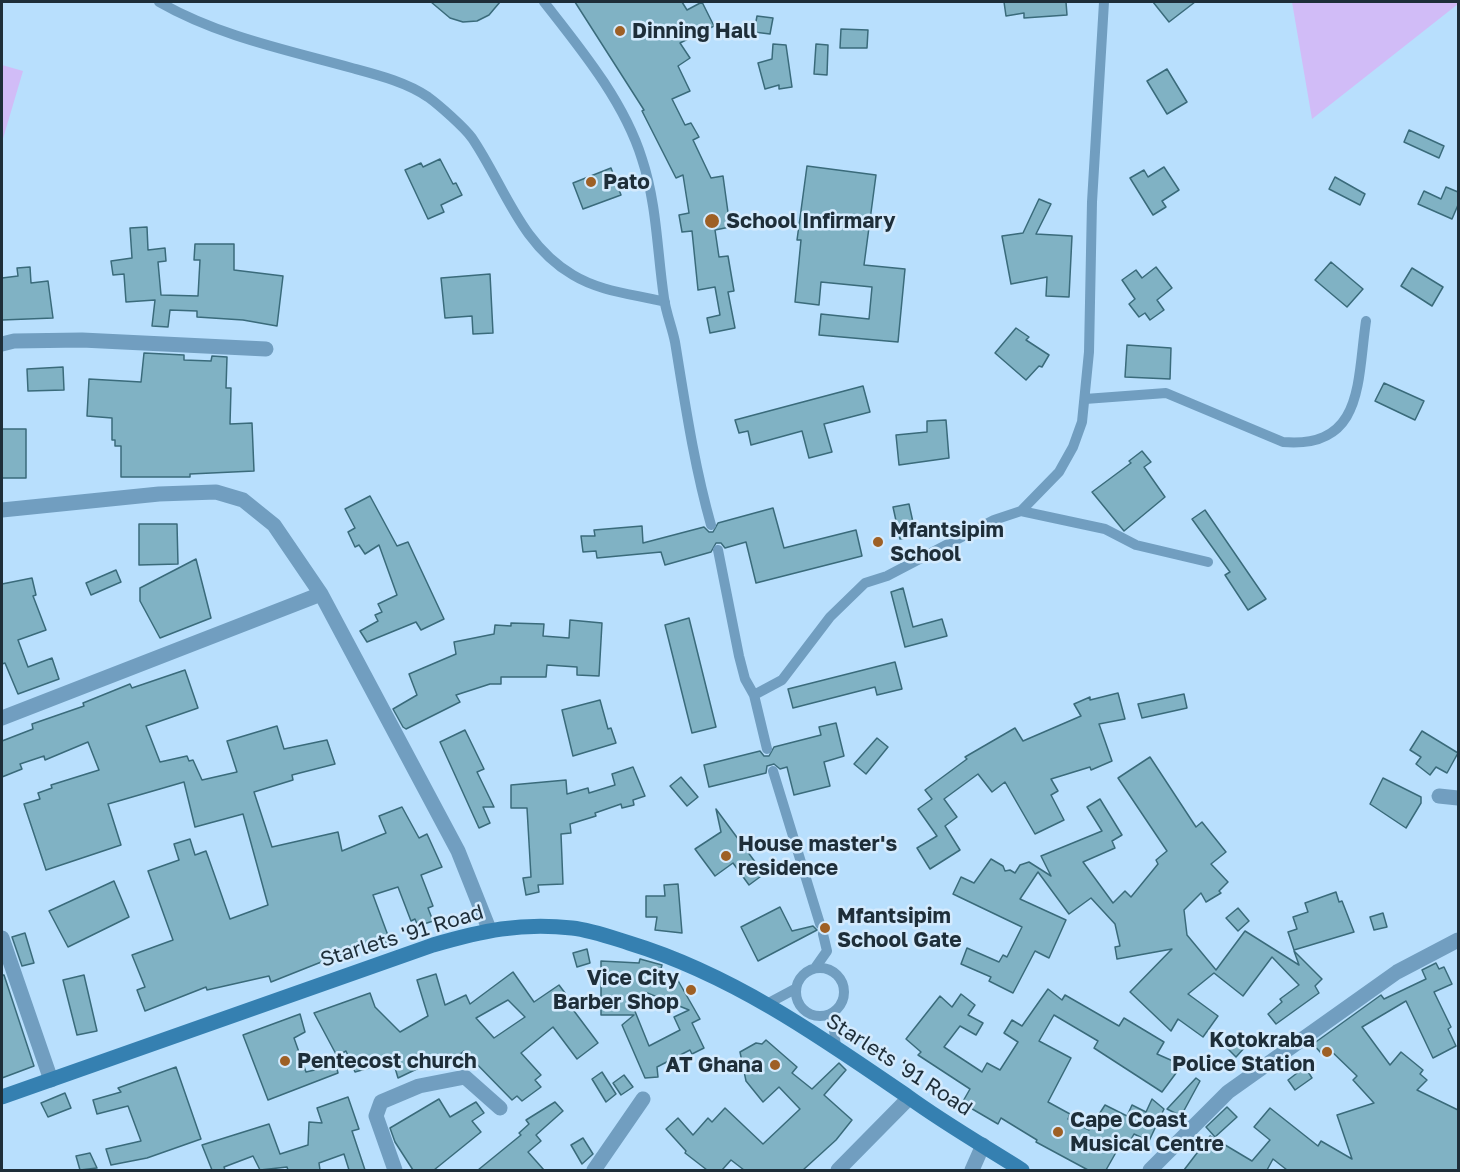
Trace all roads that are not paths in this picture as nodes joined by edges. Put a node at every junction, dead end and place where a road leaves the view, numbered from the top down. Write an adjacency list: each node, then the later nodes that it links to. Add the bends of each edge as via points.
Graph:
1 (159, 2): 4 (lane, via 215,29 382,75 428,97 470,135 513,214 549,256 573,275 613,292)
2 (544, 2): 4 (lane, via 571,33 619,109 637,146 654,212)
3 (1104, 2): 8 (lane)
4 (664, 302): 11 (lane)
5 (1366, 321): 8 (lane, via 1353,405 1338,430 1320,441 1283,442 1166,393)
6 (2, 344): 7 (street, via 82,340)
7 (266, 349)
8 (1085, 399): 10 (lane, via 1079,430 1059,472)
9 (2, 510): 14 (street, via 216,492 243,500 273,525)
10 (1021, 511): 13 (lane, via 1105,529 1136,545); 15 (lane, via 994,520 865,584 831,617 782,680)
11 (711, 525)
12 (718, 550): 15 (lane, via 745,679)
13 (1208, 562)
14 (321, 594): 16 (street); 21 (street, via 458,851)
15 (754, 695): 17 (lane)
16 (2, 718)
17 (767, 749)
18 (773, 771): 24 (lane)
19 (1439, 796): 20 (street)
20 (1458, 798)
21 (489, 929): 28 (street, Starlets '91 Road, via 540,926 606,936 669,956); 31 (street, Starlets '91 Road, via 334,979)
22 (2, 938): 31 (street)
23 (1458, 940): 42 (street, via 1397,972 1228,1092)
24 (826, 951): 25 (lane); 26 (lane)
25 (815, 968): 26 (lane); 27 (lane, via 802,975)
26 (836, 973): 29 (lane, via 844,994)
27 (795, 989): 28 (lane); 29 (lane, via 804,1010 817,1016)
28 (765, 1005): 30 (street, Starlets '91 Road)
29 (832, 1013): 30 (lane)
30 (836, 1047): 33 (street, Starlets '91 Road)
31 (51, 1080): 32 (street, Starlets '91 Road)
32 (2, 1097)
33 (909, 1098): 36 (street, Starlets '91 Road); 39 (street)
34 (643, 1099): 38 (street)
35 (500, 1108): 37 (street, via 465,1077 418,1086 381,1102 376,1116)
36 (983, 1145): 40 (street); 41 (street, Starlets '91 Road)
37 (395, 1170)
38 (594, 1170)
39 (838, 1170)
40 (972, 1170)
41 (1022, 1170)
42 (1150, 1170)

